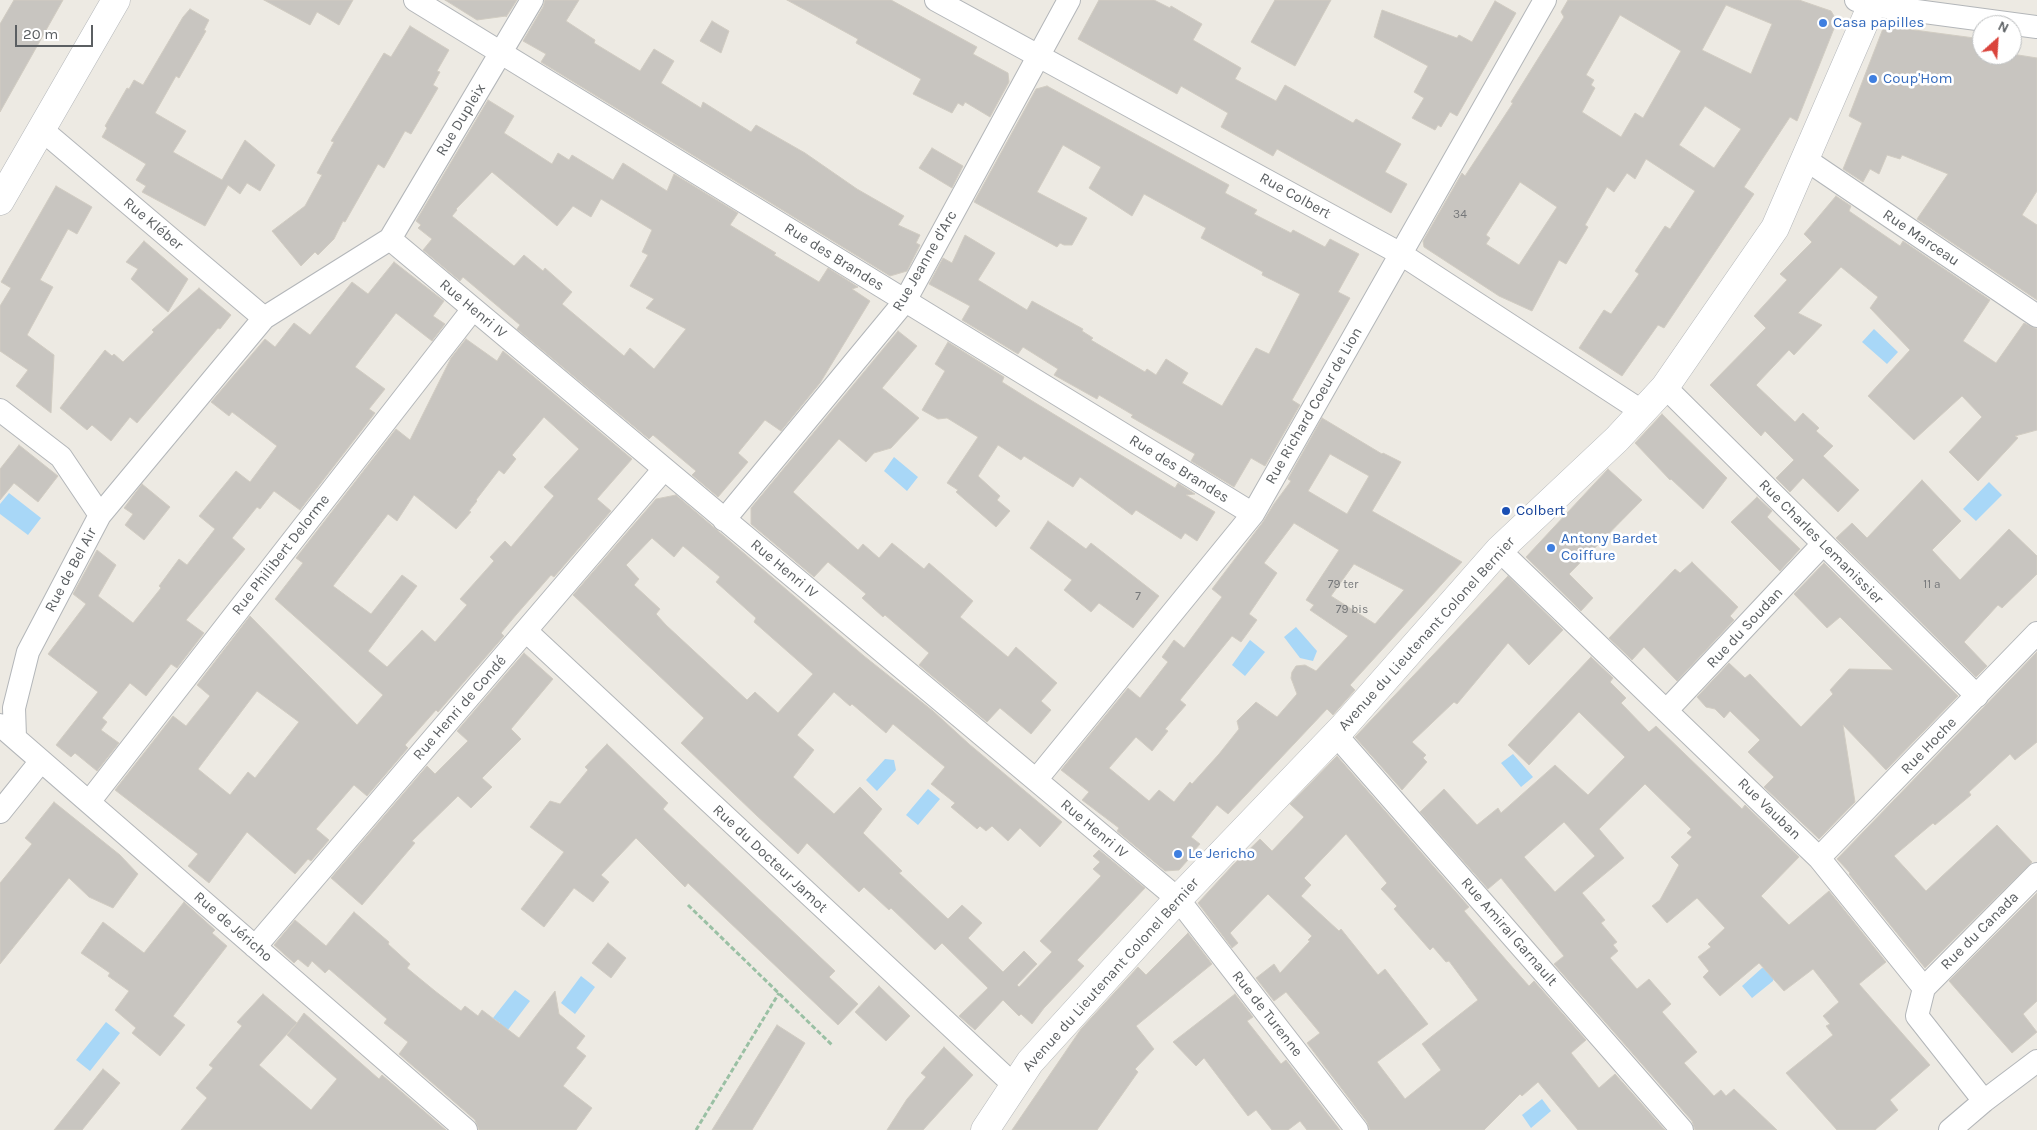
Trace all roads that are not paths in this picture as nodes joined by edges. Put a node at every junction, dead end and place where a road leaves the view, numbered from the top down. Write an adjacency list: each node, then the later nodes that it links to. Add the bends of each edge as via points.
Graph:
1 (116, 0): 11 (street)
2 (415, 0): 9 (street, Rue des Brandes)
3 (532, 0): 9 (street, Rue Dupleix)
4 (936, 0): 10 (street, Rue Colbert)
5 (1069, 0): 10 (street, Rue Jeanne d'Arc)
6 (1545, 0): 15 (street, Rue Richard Coeur de Lion)
7 (1867, 2): 8 (street); 12 (street, Avenue du Lieutenant Colonel Bernier)
8 (2037, 27)
9 (500, 53): 14 (street, Rue Dupleix); 16 (street, Rue des Brandes)
10 (1039, 56): 15 (street, Rue Colbert); 16 (street, Rue Jeanne d'Arc)
11 (41, 129): 13 (street); 19 (street, Rue Kléber)
12 (1805, 159): 18 (street, Rue Marceau); 20 (street, Avenue du Lieutenant Colonel Bernier, via 1775,228)
13 (0, 201)
14 (390, 240): 17 (street, Rue Henri IV); 19 (street)
15 (1401, 254): 22 (street, Rue Colbert); 24 (street, Rue Richard Coeur de Lion)
16 (906, 301): 24 (street, Rue des Brandes); 26 (street, Rue Jeanne d'Arc)
17 (472, 309): 23 (street, Rue Henri IV); 37 (street, Rue Philibert Delorme)
18 (2037, 316)
19 (264, 318): 25 (street)
20 (1665, 387): 22 (street, Avenue du Lieutenant Colonel Bernier); 27 (street, Rue Charles Lemanissier)
21 (0, 410): 25 (street, Rue de Bel Air, via 60,456)
22 (1643, 412): 28 (street, Avenue du Lieutenant Colonel Bernier)
23 (664, 469): 26 (street, Rue Henri IV); 29 (street, Rue Henri de Condé)
24 (1253, 514): 36 (street, Rue Richard Coeur de Lion)
25 (100, 515): 33 (street, Rue de Bel Air, via 28,652)
26 (724, 520): 36 (street, Rue Henri IV)
27 (1823, 544): 31 (street, Rue Charles Lemanissier); 32 (street, Rue du Soudan)
28 (1499, 550): 32 (street, Rue Vauban); 34 (street, Avenue du Lieutenant Colonel Bernier)
29 (526, 631): 42 (street, Rue Henri de Condé); 45 (street, Rue du Docteur Jamot)
30 (2037, 633): 31 (street, Rue Hoche)
31 (1977, 696): 39 (street, Rue Hoche)
32 (1666, 711): 39 (street, Rue Vauban)
33 (7, 731): 35 (street, Rue de Jéricho)
34 (1336, 734): 41 (street, Avenue du Lieutenant Colonel Bernier); 50 (street, Rue Amiral Garnault)
35 (41, 761): 37 (street, Rue de Jéricho); 38 (street)
36 (1036, 780): 41 (street, Rue Henri IV)
37 (89, 802): 42 (street, Rue de Jéricho)
38 (0, 812)
39 (1819, 858): 43 (street, Rue Vauban)
40 (2037, 874): 43 (street, Rue du Canada)
41 (1178, 899): 45 (street, Avenue du Lieutenant Colonel Bernier, via 1030,1062); 49 (street, Rue de Turenne)
42 (255, 947): 47 (street, Rue de Jéricho)
43 (1924, 988): 46 (street, via 1917,1016)
44 (2037, 1061): 46 (street)
45 (1014, 1086): 48 (street, Avenue du Lieutenant Colonel Bernier)
46 (1984, 1101): 51 (street)
47 (466, 1130)
48 (985, 1130)
49 (1357, 1130)
50 (1682, 1130)
51 (1950, 1130)

